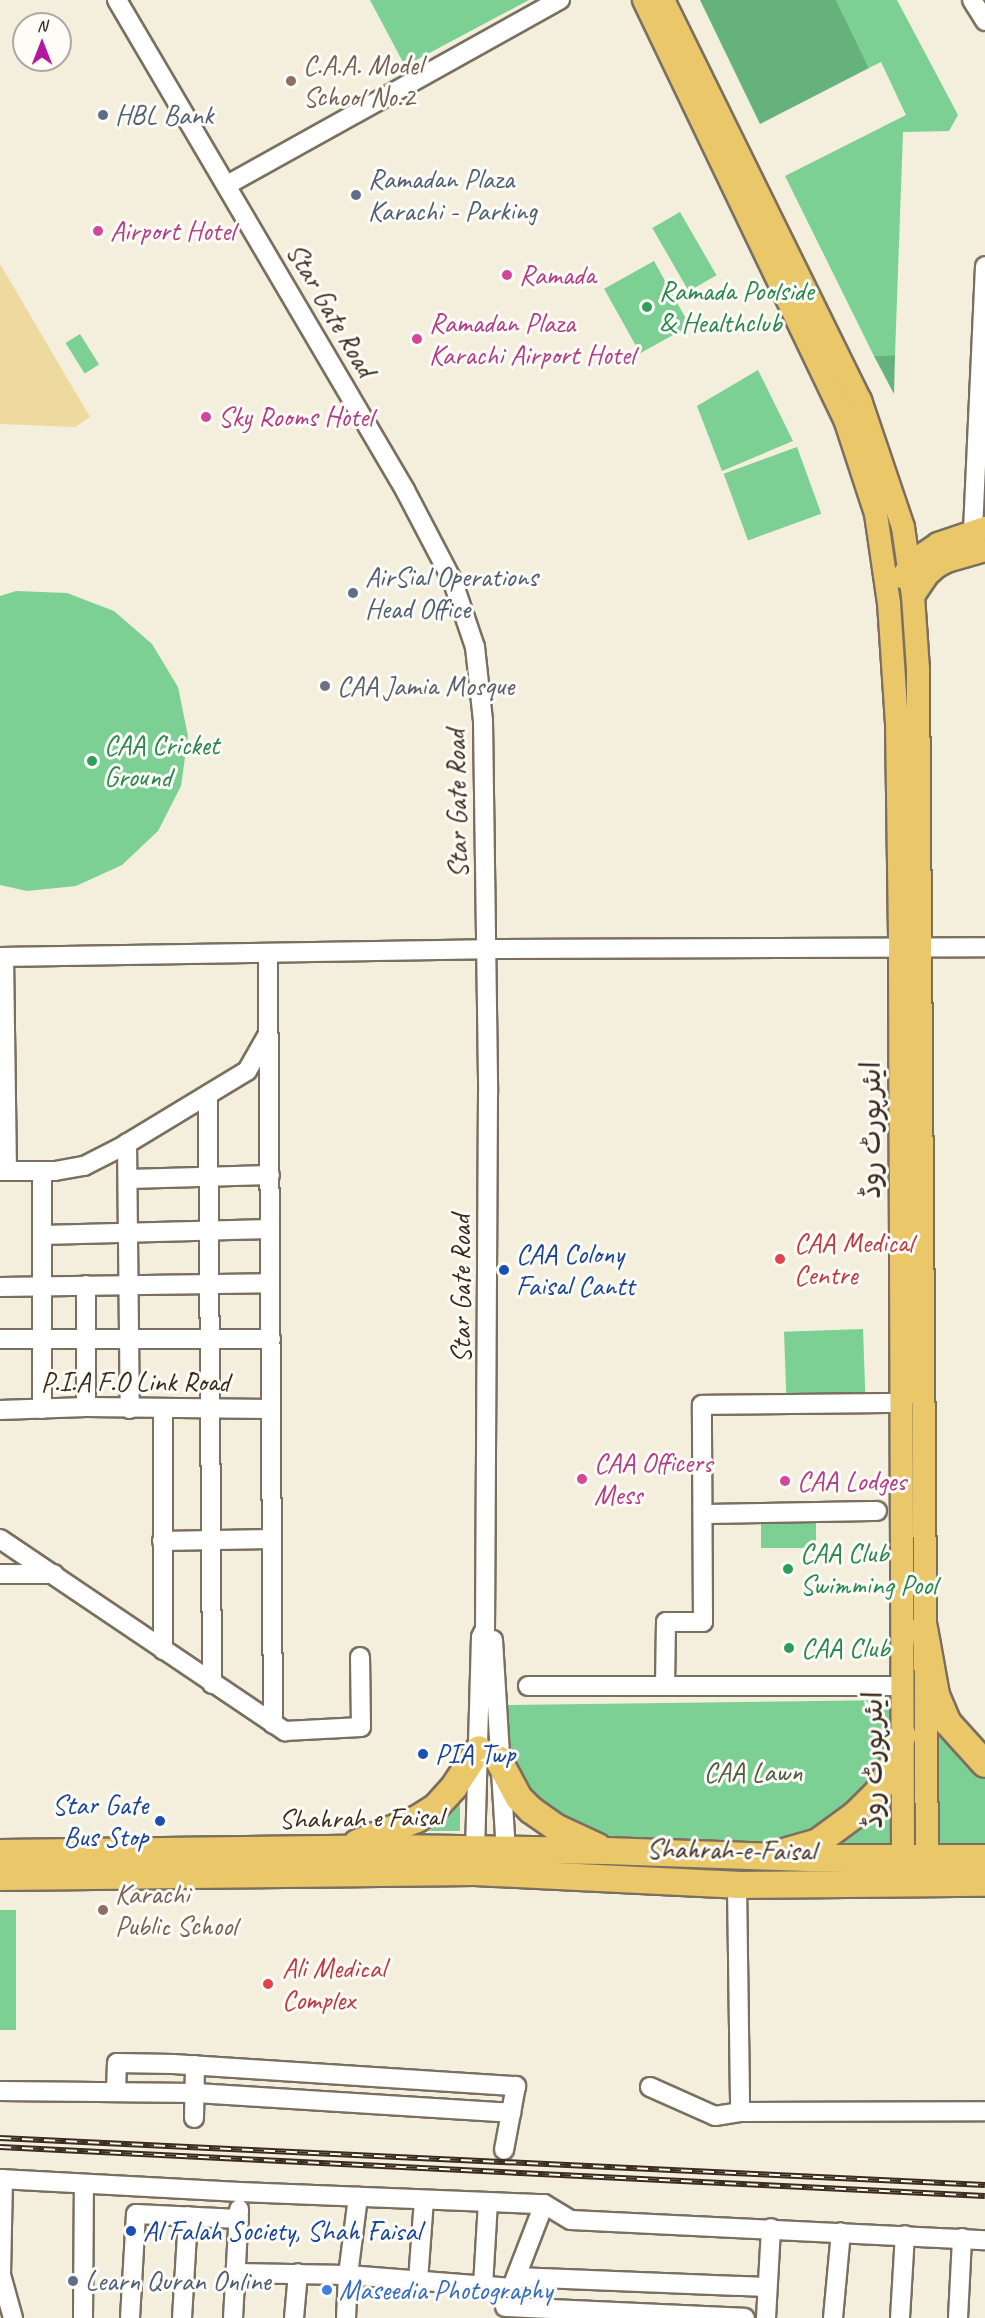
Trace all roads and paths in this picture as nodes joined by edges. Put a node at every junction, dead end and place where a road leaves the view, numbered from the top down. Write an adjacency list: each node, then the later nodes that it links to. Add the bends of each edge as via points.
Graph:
1 (117, 0): 9 (street, Star Gate Road)
2 (560, 0): 9 (street)
3 (644, 0): 7 (main road)
4 (663, 0): 7 (main road)
5 (972, 0): 6 (street)
6 (985, 21)
7 (668, 30): 8 (main road)
8 (734, 166): 11 (main road, ایئرپورٹ روڈ, via 846,422); 12 (main road, ایئرپورٹ روڈ, via 860,400)
9 (227, 185): 21 (street, Star Gate Road, via 405,490 453,582 475,647 483,721)
10 (985, 266): 13 (street)
11 (876, 514): 14 (main road); 18 (main road, ایئرپورٹ روڈ)
12 (899, 515): 13 (main road, via 929,535); 14 (main road, ایئرپورٹ روڈ)
13 (974, 537): 15 (main road); 16 (main road)
14 (904, 542): 15 (main road, ایئرپورٹ روڈ)
15 (916, 560): 16 (main road); 17 (main road, ایئرپورٹ روڈ); 18 (main road, via 897,584)
16 (947, 561): 17 (main road, via 927,575)
17 (913, 596): 19 (main road, ایئرپورٹ روڈ, via 918,669)
18 (889, 603): 19 (main road, ایئرپورٹ روڈ)
19 (910, 947): 20 (street); 21 (street); 48 (main road, ایئرپورٹ روڈ); 64 (main road, ایئرپورٹ روڈ)
20 (985, 947)
21 (486, 949): 22 (street); 73 (street, Star Gate Road, via 488,1425 485,1629 481,1638)
22 (268, 954): 23 (street); 24 (street)
23 (2, 957): 27 (street)
24 (268, 1032): 25 (street, via 247,1071); 29 (street)
25 (208, 1095): 26 (street); 30 (street)
26 (127, 1143): 28 (street, via 84,1166); 31 (street)
27 (3, 1171): 28 (street)
28 (42, 1171): 35 (street)
29 (270, 1175): 30 (street); 32 (street)
30 (208, 1177): 31 (street); 33 (street)
31 (128, 1179): 34 (street)
32 (270, 1229): 33 (street); 36 (street)
33 (209, 1230): 34 (street); 37 (street)
34 (128, 1232): 35 (street); 38 (street)
35 (42, 1235): 39 (street)
36 (270, 1283): 37 (street); 46 (street)
37 (209, 1284): 38 (street); 45 (street)
38 (129, 1285): 40 (street); 44 (street)
39 (42, 1286): 40 (street); 41 (street); 42 (street)
40 (86, 1286): 43 (street)
41 (0, 1287)
42 (43, 1339): 43 (street); 47 (street); 50 (street)
43 (86, 1339): 44 (street); 49 (street)
44 (130, 1339): 45 (street); 51 (street)
45 (209, 1339): 46 (street); 53 (street)
46 (271, 1339): 54 (street)
47 (0, 1340)
48 (902, 1403): 57 (street, via 702,1405); 70 (main road, ایئرپورٹ روڈ)
49 (86, 1407): 50 (street, P.I.A F.O Link Road); 51 (street, P.I.A F.O Link Road)
50 (42, 1408): 55 (street, P.I.A F.O Link Road)
51 (130, 1408): 52 (street, P.I.A F.O Link Road)
52 (163, 1409): 53 (street, P.I.A F.O Link Road); 61 (street)
53 (209, 1409): 54 (street, P.I.A F.O Link Road); 60 (street)
54 (271, 1409): 59 (street)
55 (0, 1410)
56 (877, 1511): 57 (street)
57 (703, 1514): 69 (street, via 703,1622 666,1622)
58 (0, 1539): 63 (street)
59 (271, 1539): 60 (street); 71 (street)
60 (211, 1540): 61 (street); 67 (street)
61 (162, 1541): 65 (street)
62 (0, 1574): 63 (street)
63 (54, 1574): 65 (street)
64 (924, 1628): 74 (highway, via 936,1695 948,1723); 80 (main road, ایئرپورٹ روڈ)
65 (163, 1650): 67 (street)
66 (360, 1657): 71 (street, via 361,1727 285,1731)
67 (212, 1683): 71 (street)
68 (528, 1686): 69 (street)
69 (665, 1686): 70 (street)
70 (903, 1686): 72 (main road, ایئرپورٹ روڈ)
71 (273, 1724)
72 (903, 1735): 79 (highway, via 878,1792 818,1842 787,1851); 80 (main road, ایئرپورٹ روڈ)
73 (488, 1754): 75 (highway, via 436,1807 417,1819); 76 (street, Star Gate Road); 77 (highway, via 531,1810 555,1827); 82 (street, Star Gate Road)
74 (985, 1764)
75 (337, 1850): 78 (highway, Shahrah e Faisal); 82 (highway, Shahrah e Faisal)
76 (506, 1850): 77 (highway, Shahrah e Faisal); 82 (highway, Shahrah e Faisal)
77 (606, 1851): 79 (highway, Shahrah-e-Faisal)
78 (0, 1853)
79 (730, 1857): 80 (highway, Shahrah-e-Faisal)
80 (915, 1858): 81 (highway, Shahrah-e-Faisal)
81 (985, 1858)
82 (475, 1861): 83 (highway, Shahrah e Faisal); 85 (highway, Shahrah-e-Faisal)
83 (3, 1878)
84 (985, 1883): 85 (highway, Shahrah-e-Faisal)
85 (737, 1885): 94 (street)
86 (195, 2065): 87 (street); 90 (street, via 117,2063); 91 (street)
87 (377, 2075): 92 (street); 95 (street, via 516,2086)
88 (650, 2087): 94 (street, via 715,2116)
89 (0, 2091): 90 (street)
90 (116, 2091): 91 (street)
91 (196, 2093): 92 (street); 96 (street)
92 (375, 2104): 95 (street)
93 (985, 2111): 94 (street)
94 (740, 2112)
95 (511, 2113): 97 (street)
96 (194, 2118)
97 (504, 2150)
98 (2, 2179): 99 (street); 120 (street, via 1,2275)
99 (84, 2184): 100 (street); 121 (street)
100 (240, 2192): 101 (street); 106 (street)
101 (358, 2197): 102 (street); 114 (street)
102 (424, 2199): 103 (street); 115 (street)
103 (488, 2202): 104 (street); 117 (street)
104 (544, 2204): 107 (street, via 571,2220); 116 (street)
105 (188, 2217): 106 (street); 122 (street, via 135,2214); 123 (street)
106 (239, 2219): 112 (street)
107 (771, 2228): 108 (street); 118 (street)
108 (841, 2232): 109 (street); 129 (street)
109 (905, 2235): 110 (street); 130 (street)
110 (962, 2238): 111 (street); 131 (street)
111 (985, 2240)
112 (236, 2272): 113 (street); 124 (street)
113 (298, 2273): 114 (street); 125 (street)
114 (348, 2276): 115 (street); 126 (street)
115 (418, 2281): 117 (street)
116 (514, 2282): 117 (street); 118 (street); 119 (street)
117 (483, 2286)
118 (767, 2287): 128 (street)
119 (502, 2312): 127 (street)
120 (13, 2318)
121 (83, 2318)
122 (130, 2318)
123 (182, 2318)
124 (233, 2318)
125 (294, 2318)
126 (346, 2318)
127 (745, 2318)
128 (765, 2318)
129 (833, 2318)
130 (900, 2318)
131 (958, 2318)

